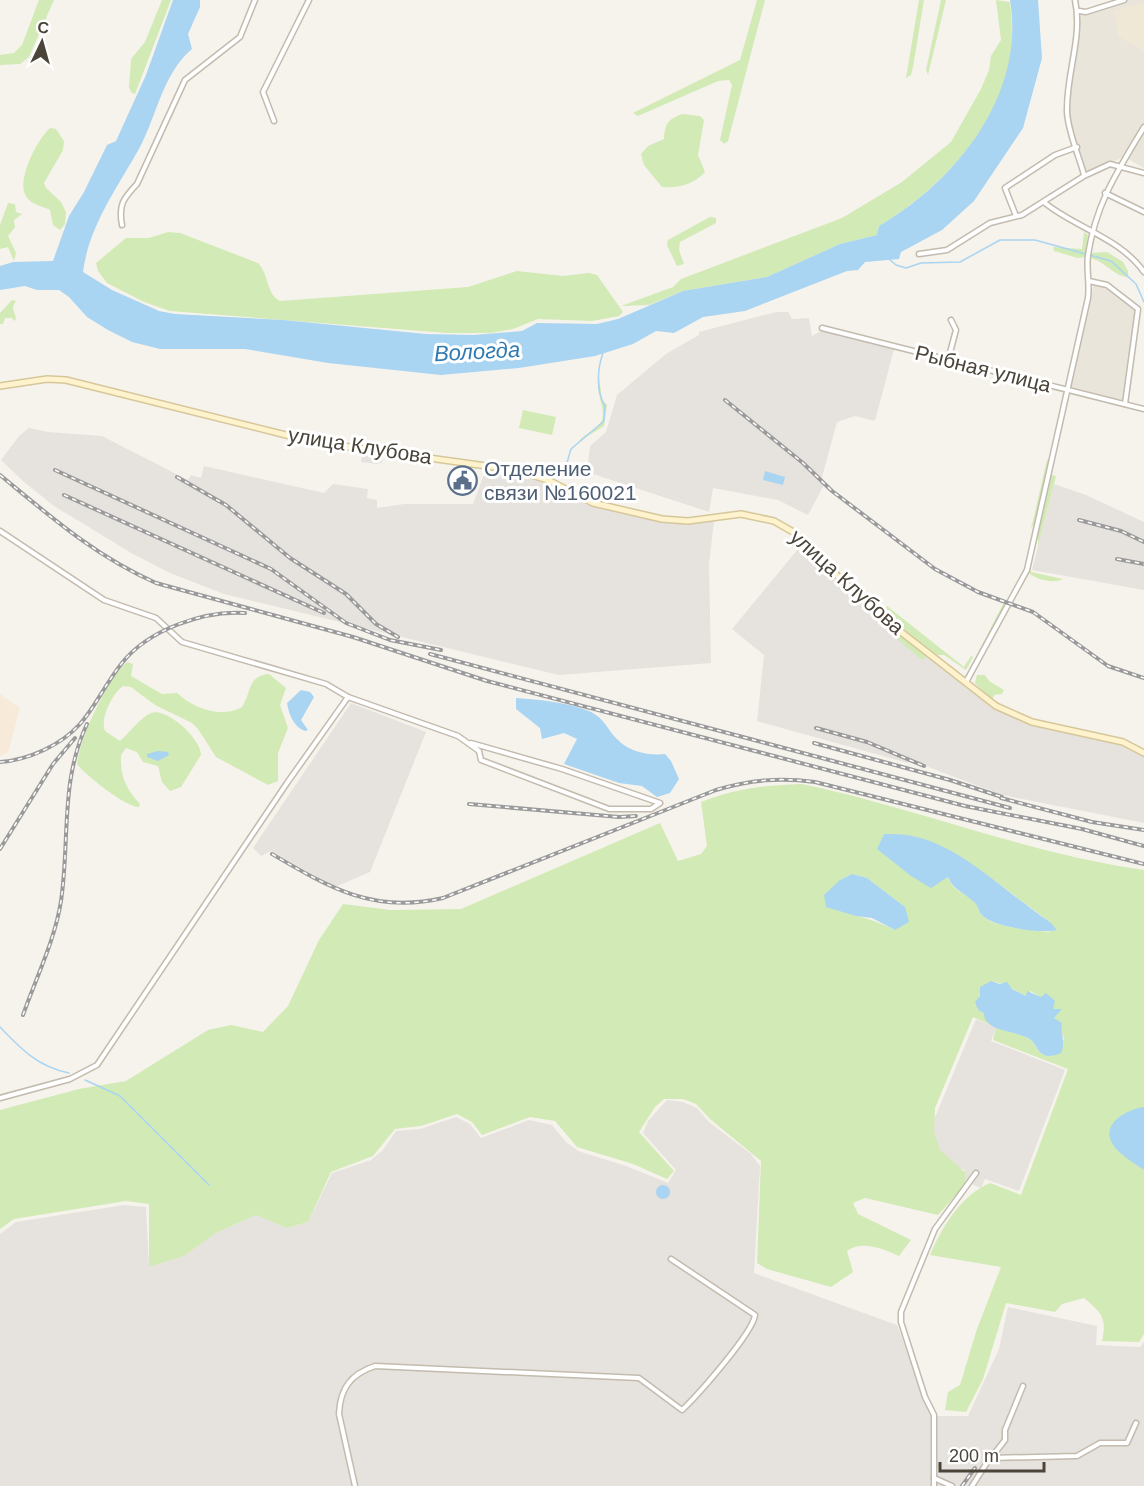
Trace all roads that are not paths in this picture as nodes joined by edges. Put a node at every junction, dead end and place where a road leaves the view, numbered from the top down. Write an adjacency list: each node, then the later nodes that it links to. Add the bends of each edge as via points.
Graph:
1 (255, 0): 16 (street, via 240,37 185,80 137,184 123,196)
2 (309, 0): 6 (street, via 263,92)
3 (1075, 0): 5 (street)
4 (1124, 0): 5 (street, via 1086,12)
5 (1078, 10): 8 (street, via 1067,110)
6 (274, 121)
7 (1144, 127): 9 (street)
8 (1077, 147): 11 (street); 15 (street, via 1056,155 1005,188)
9 (1121, 166): 10 (street); 11 (street, via 1110,164); 12 (street)
10 (1144, 173)
11 (1084, 176): 13 (street)
12 (1105, 193): 14 (street); 17 (street)
13 (1045, 202): 15 (street); 17 (street, via 1077,226)
14 (1144, 212)
15 (1017, 217): 18 (street, via 990,223 940,251)
16 (122, 225)
17 (1093, 232): 19 (street, via 1127,253); 20 (street)
18 (919, 254)
19 (1144, 272)
20 (1089, 281): 25 (street); 26 (street, via 1107,285 1138,309)
21 (951, 320): 23 (street, via 956,330)
22 (822, 328): 23 (street, Рыбная улица)
23 (948, 360): 25 (street, Рыбная улица)
24 (0, 386): 29 (main road, улица Клубова, via 66,380 314,442 515,470 545,478 586,501 662,519 684,521 741,514 769,519 790,529 877,612)
25 (1066, 390): 26 (street, Рыбная улица); 29 (street, via 1027,570)
26 (1125, 404): 27 (street, Рыбная улица)
27 (1144, 409)
28 (0, 531): 30 (street, via 104,600 156,618 182,642 326,684)
29 (966, 682): 32 (main road, улица Клубова, via 1017,717 1123,742)
30 (348, 697): 31 (street); 33 (street, via 97,1065 70,1078)
31 (471, 743): 31 (street, via 481,760 609,809 651,809 660,803)
32 (1144, 753)
33 (0, 1098)
34 (976, 1173): 39 (street, via 935,1229 901,1312 925,1397 934,1415)
35 (671, 1259): 40 (street, via 753,1312 755,1318 697,1396 682,1410 639,1378 387,1365 365,1369 346,1385 339,1414)
36 (1023, 1386): 38 (street, via 1005,1430 1005,1440)
37 (1136, 1423): 38 (street, via 1127,1443 1100,1443 1077,1456)
38 (990, 1458): 43 (street)
39 (934, 1478): 41 (street); 42 (street)
40 (355, 1486)
41 (934, 1486)
42 (952, 1486)
43 (972, 1486)

